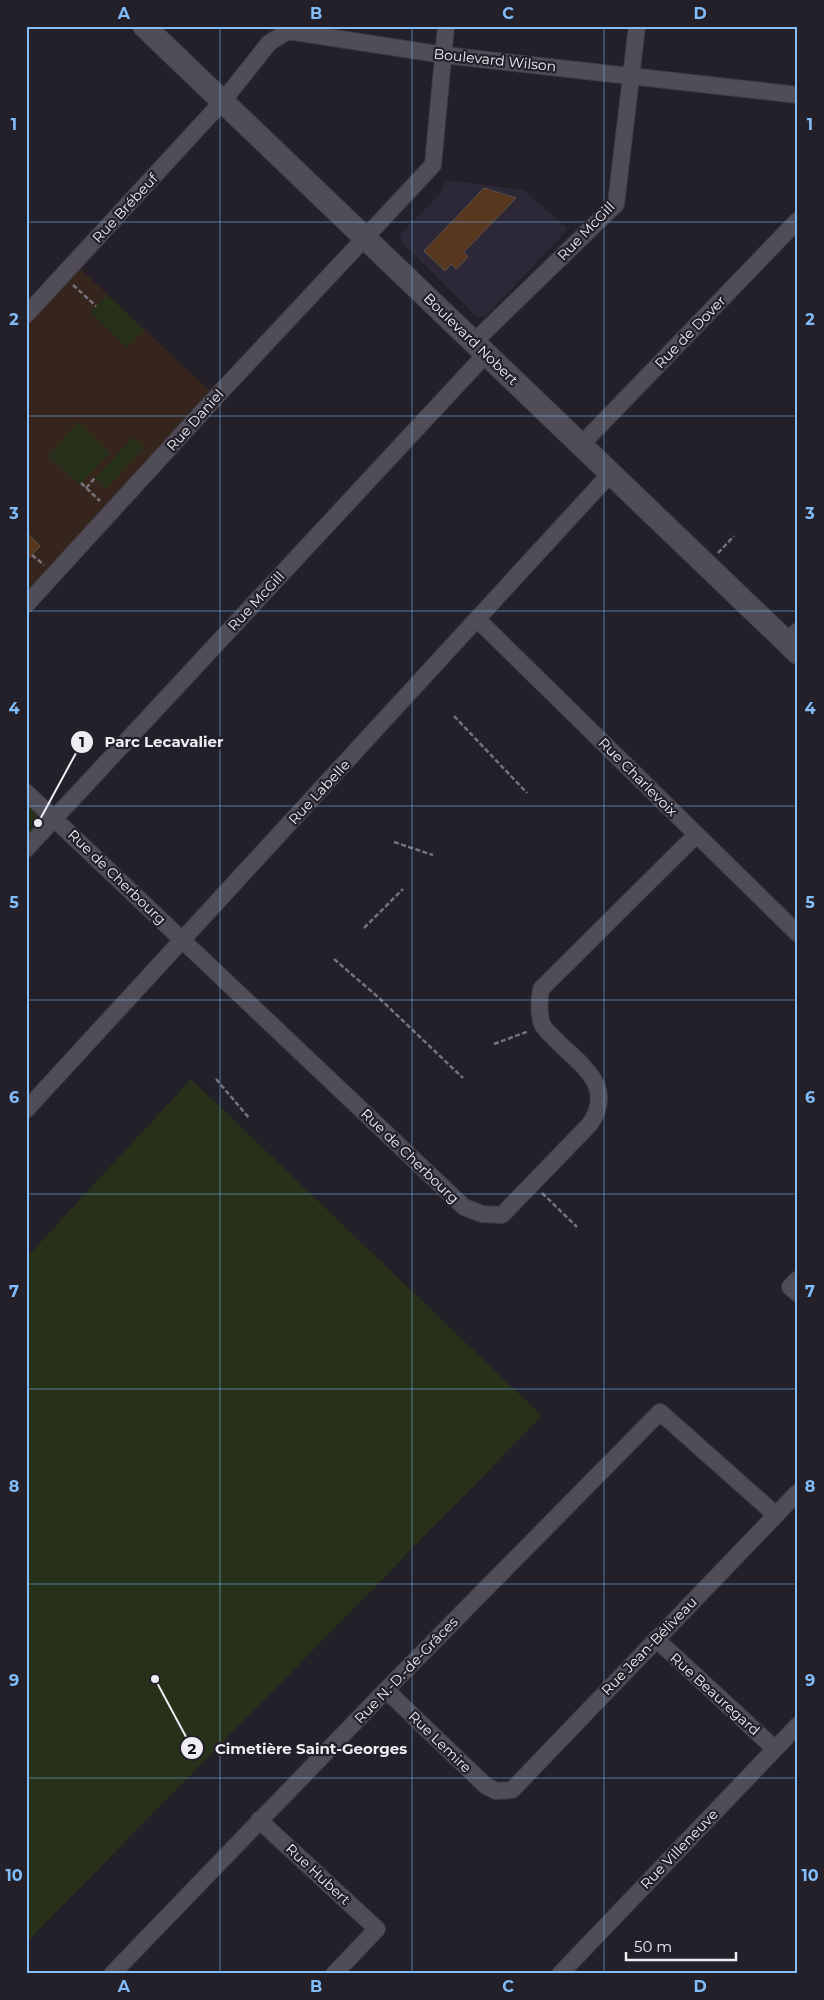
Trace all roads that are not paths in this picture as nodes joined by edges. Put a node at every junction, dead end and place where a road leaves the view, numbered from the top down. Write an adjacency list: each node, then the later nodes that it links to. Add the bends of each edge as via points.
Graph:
1 (446, 26): 4 (street, Rue Daniel)
2 (636, 26): 5 (street, Rue McGill)
3 (154, 30): 7 (street, Boulevard Nobert)
4 (444, 55): 5 (street, Boulevard Wilson); 7 (street, Boulevard Wilson, via 288,31 269,43); 9 (street, Rue Daniel, via 433,165)
5 (632, 75): 6 (street, Boulevard Wilson); 11 (street, Rue McGill, via 616,204)
6 (798, 95)
7 (223, 101): 9 (street, Boulevard Nobert); 10 (street, Rue Brébeuf)
8 (798, 220): 12 (street, Rue de Dover)
9 (365, 237): 11 (street, Boulevard Nobert); 14 (street, Rue Daniel)
10 (26, 314)
11 (480, 348): 12 (street, Boulevard Nobert); 18 (street, Rue McGill)
12 (581, 445): 13 (street, Boulevard Nobert)
13 (611, 473): 15 (street, Rue Labelle); 16 (street, Boulevard Nobert, via 707,566)
14 (26, 605)
15 (477, 619): 19 (street, Rue Charlevoix); 22 (street, Rue Labelle)
16 (794, 642)
17 (26, 792): 18 (street, Rue de Cherbourg)
18 (54, 818): 20 (street, Rue McGill); 22 (street, Rue de Cherbourg)
19 (696, 835): 21 (street, Rue Charlevoix); 22 (street, Rue de Cherbourg, via 541,989 538,1008 542,1026 594,1079 600,1100 597,1114 590,1124 502,1215 482,1214 464,1207)
20 (26, 849)
21 (798, 934)
22 (183, 940): 23 (street, Rue Labelle)
23 (26, 1110)
24 (798, 1279): 25 (street, via 790,1287)
25 (798, 1294)
26 (798, 1492): 27 (street, Rue Jean-Béliveau)
27 (776, 1515): 28 (street, Rue Jean-Béliveau); 29 (street, Rue N.-D.-de-Grâces, via 660,1412)
28 (656, 1639): 31 (street, Rue Beauregard); 32 (street, Rue Jean-Béliveau, via 512,1790)
29 (386, 1690): 32 (street, Rue Lemire, via 486,1786); 33 (street, Rue N.-D.-de-Grâces)
30 (798, 1725): 31 (street, Rue Villeneuve)
31 (775, 1748): 36 (street, Rue Villeneuve)
32 (496, 1791)
33 (260, 1820): 34 (street, Rue N.-D.-de-Grâces); 35 (street, Rue Hubert, via 377,1929)
34 (112, 1974)
35 (334, 1974)
36 (560, 1974)

